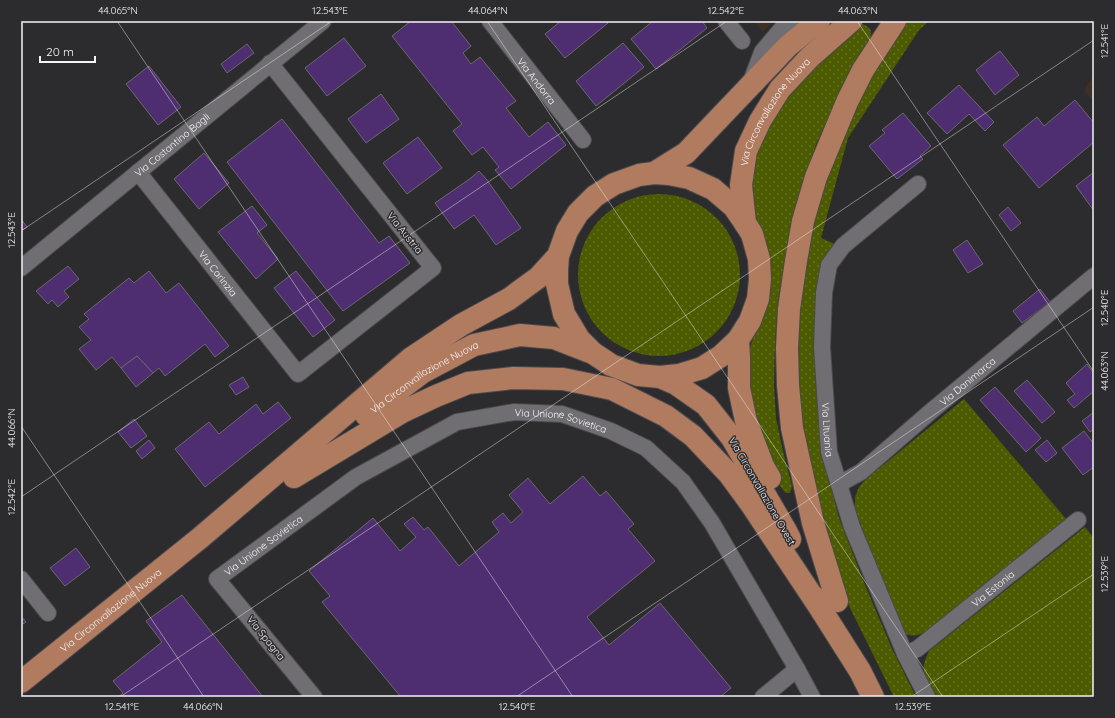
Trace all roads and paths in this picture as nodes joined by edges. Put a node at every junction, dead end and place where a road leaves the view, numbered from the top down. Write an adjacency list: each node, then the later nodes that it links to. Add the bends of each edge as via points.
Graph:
1 (322, 21): 9 (street, Via Costantino Bagli)
2 (490, 21): 11 (street, Via Andorra)
3 (726, 21): 8 (street)
4 (792, 21): 10 (street, via 765,53)
5 (819, 21): 10 (main road, via 788,46)
6 (851, 21): 15 (main road, Via Circonvallazione Nuova, via 810,57 780,90 760,121 746,150 741,185)
7 (895, 21): 29 (main road, via 863,70 841,115 816,177 803,221 789,308 787,348 792,428)
8 (742, 41)
9 (270, 63): 12 (street, Via Costantino Bagli); 21 (street, Via Austria, via 433,268)
10 (754, 82): 13 (main road, via 686,153)
11 (583, 140)
12 (138, 172): 17 (street, Via Costantino Bagli); 21 (street, Via Carinzia)
13 (654, 174): 15 (main road, via 689,178 713,189 734,207); 16 (main road, via 639,175 614,184 595,196 578,213 567,231)
14 (918, 184): 24 (street, Via Lituania, via 842,246 829,265 824,293 822,347 829,452)
15 (745, 223): 19 (main road, via 752,234 759,260 760,279 758,299 750,321)
16 (558, 256): 20 (main road, via 557,284 564,314 579,338); 26 (main road, Via Circonvallazione Nuova, via 539,277 509,299 461,325 410,359)
17 (21, 268)
18 (1094, 276): 24 (street, Via Danimarca, via 861,472)
19 (738, 340): 22 (main road, via 721,356 702,368 679,375); 29 (main road, Via Circonvallazione Ovest, via 739,388 746,421 763,466)
20 (593, 353): 22 (main road, via 611,365 638,375); 23 (main road, Via Circonvallazione Nuova, via 554,338 520,335 474,345 423,372 344,431)
21 (298, 374)
22 (660, 377): 29 (main road, Via Circonvallazione Ovest, via 676,384 706,405 732,438)
23 (294, 477): 26 (main road, Via Circonvallazione Nuova); 29 (main road, via 402,412 468,383 513,378 563,380 612,389 666,416 692,436 729,474)
24 (839, 484): 31 (street, Via Lituania, via 852,527)
25 (1078, 520): 31 (street, Via Estonia, via 917,649)
26 (200, 538): 33 (main road, Via Circonvallazione Nuova)
27 (21, 579): 30 (street)
28 (217, 579): 32 (street, Via Unione Sovietica, via 356,477 457,422 514,412 562,414 611,431 646,448 683,482 712,523); 34 (street, Via Spagna)
29 (830, 606): 37 (main road, Via Circonvallazione Ovest)
30 (48, 614)
31 (905, 654): 38 (street, Via Lituania)
32 (797, 669): 35 (street); 36 (street, Via Unione Sovietica)
33 (21, 682)
34 (314, 697)
35 (763, 697)
36 (812, 697)
37 (873, 697)
38 (926, 697)

